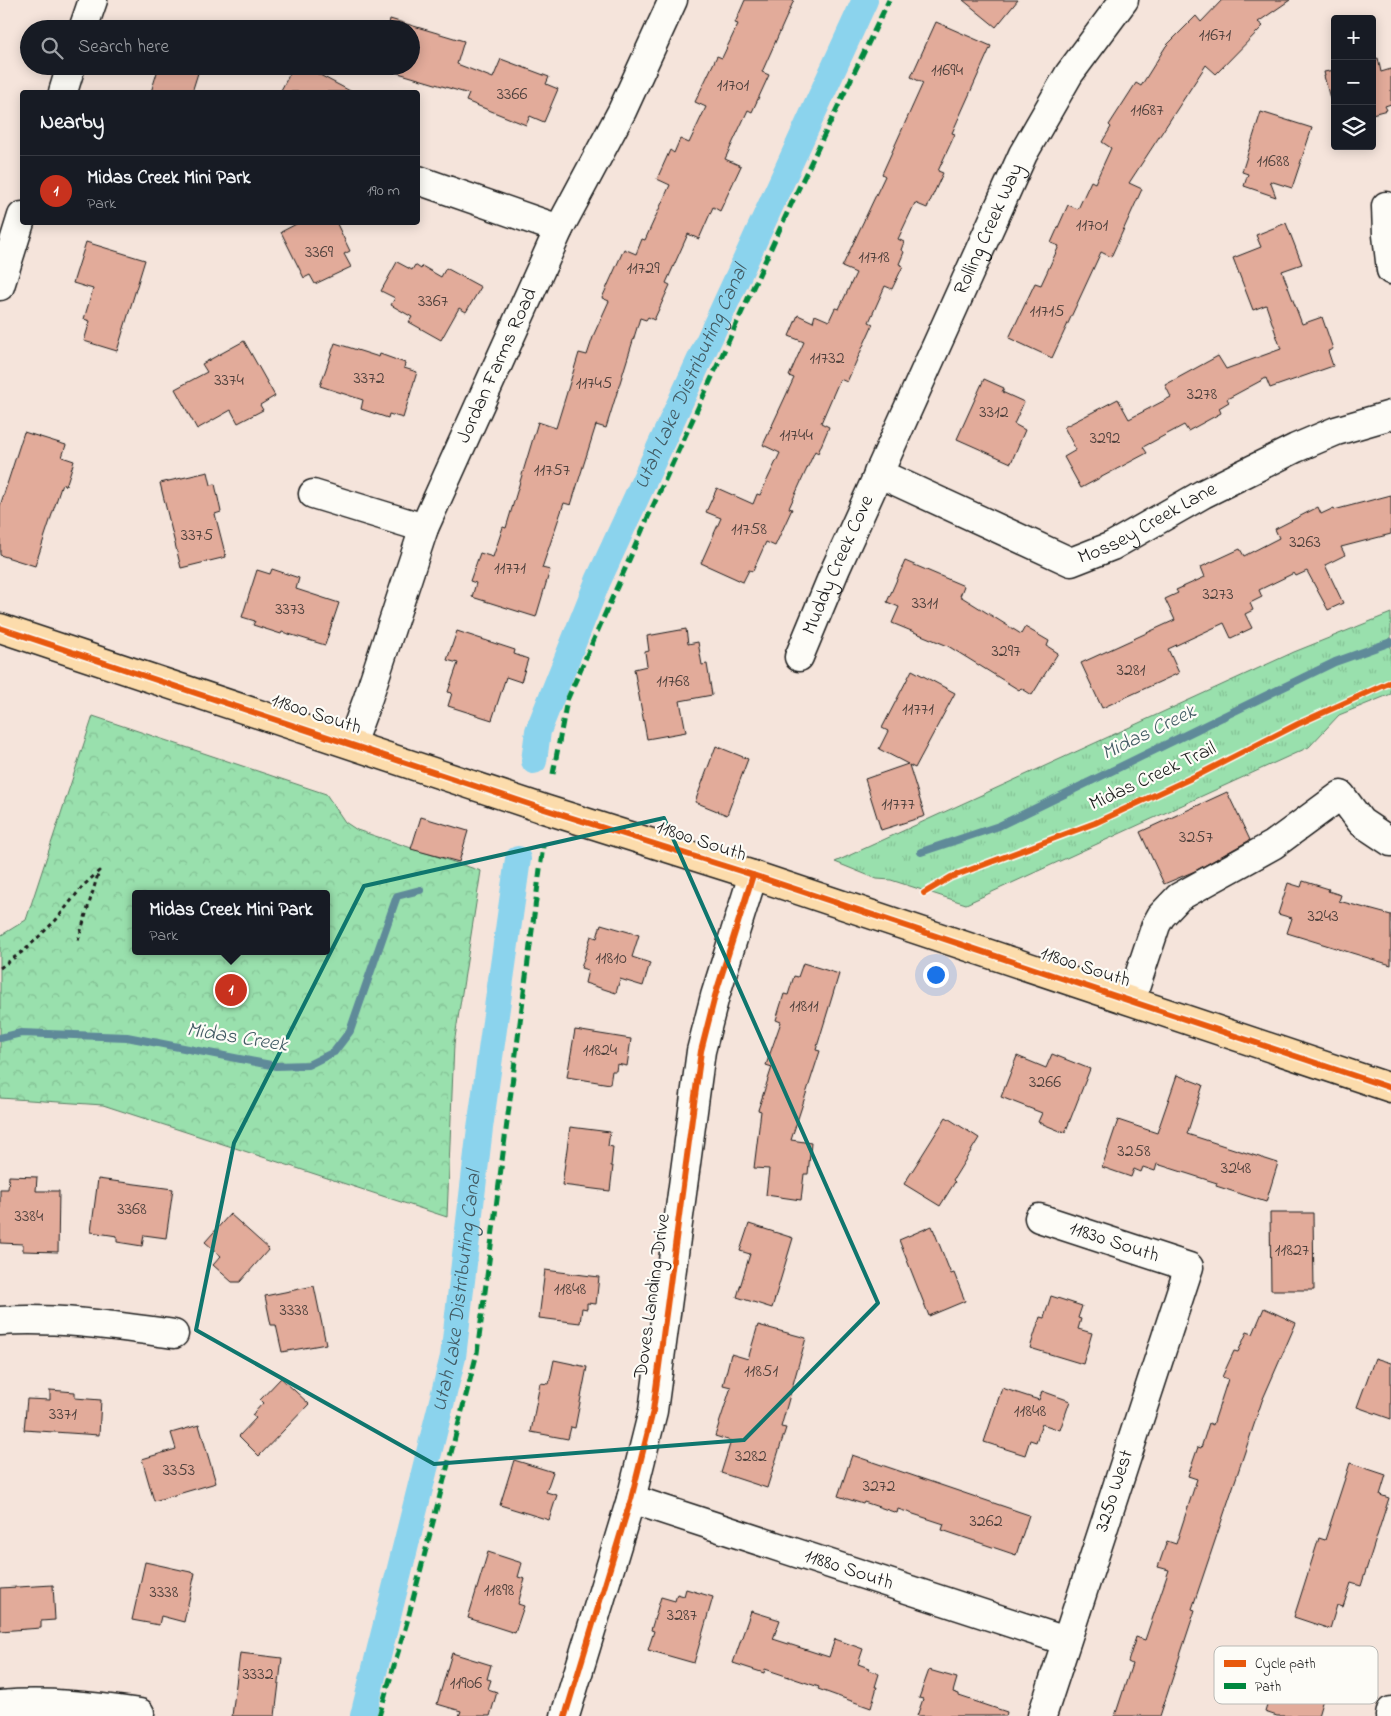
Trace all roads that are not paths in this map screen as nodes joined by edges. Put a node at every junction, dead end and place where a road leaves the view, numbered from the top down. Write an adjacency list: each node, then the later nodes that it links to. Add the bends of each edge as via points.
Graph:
1 (92, 0): 4 (street)
2 (673, 0): 10 (street, Jordan Farms Road, via 622,111)
3 (1124, 0): 14 (street, Rolling Creek Way, via 1069,74 1024,154)
4 (86, 20)
5 (68, 75): 6 (street)
6 (63, 90)
7 (420, 181): 10 (street)
8 (1386, 206): 11 (street)
9 (20, 222): 12 (street)
10 (559, 230): 16 (street, Jordan Farms Road)
11 (1391, 270)
12 (0, 286)
13 (1391, 415): 14 (street, Mossey Creek Lane, via 1336,431 1296,448 1203,494 1112,546 1070,562)
14 (878, 473): 18 (street, Muddy Creek Cove)
15 (313, 494): 16 (street)
16 (424, 528): 19 (street, Jordan Farms Road)
17 (0, 628): 19 (main road, 11800 South)
18 (799, 657)
19 (351, 744): 21 (main road, 11800 South)
20 (1391, 842): 22 (street, via 1361,822 1341,795 1273,845 1187,892 1170,905 1156,925)
21 (752, 876): 22 (main road, 11800 South); 28 (street, Doves Landing Drive, via 701,1052 659,1376 646,1445)
22 (1131, 1000): 23 (main road, 11800 South)
23 (1391, 1088)
24 (1039, 1218): 25 (street, 11830 South)
25 (1189, 1267): 29 (street, 3250 West)
26 (0, 1321): 27 (street, via 93,1322)
27 (174, 1334)
28 (631, 1499): 29 (street, 11880 South); 33 (street, Doves Landing Drive)
29 (1066, 1641): 34 (street, 3250 West)
30 (0, 1705): 32 (street, via 83,1705)
31 (1391, 1711): 35 (street)
32 (140, 1713)
33 (565, 1716)
34 (1042, 1716)
35 (1390, 1716)

